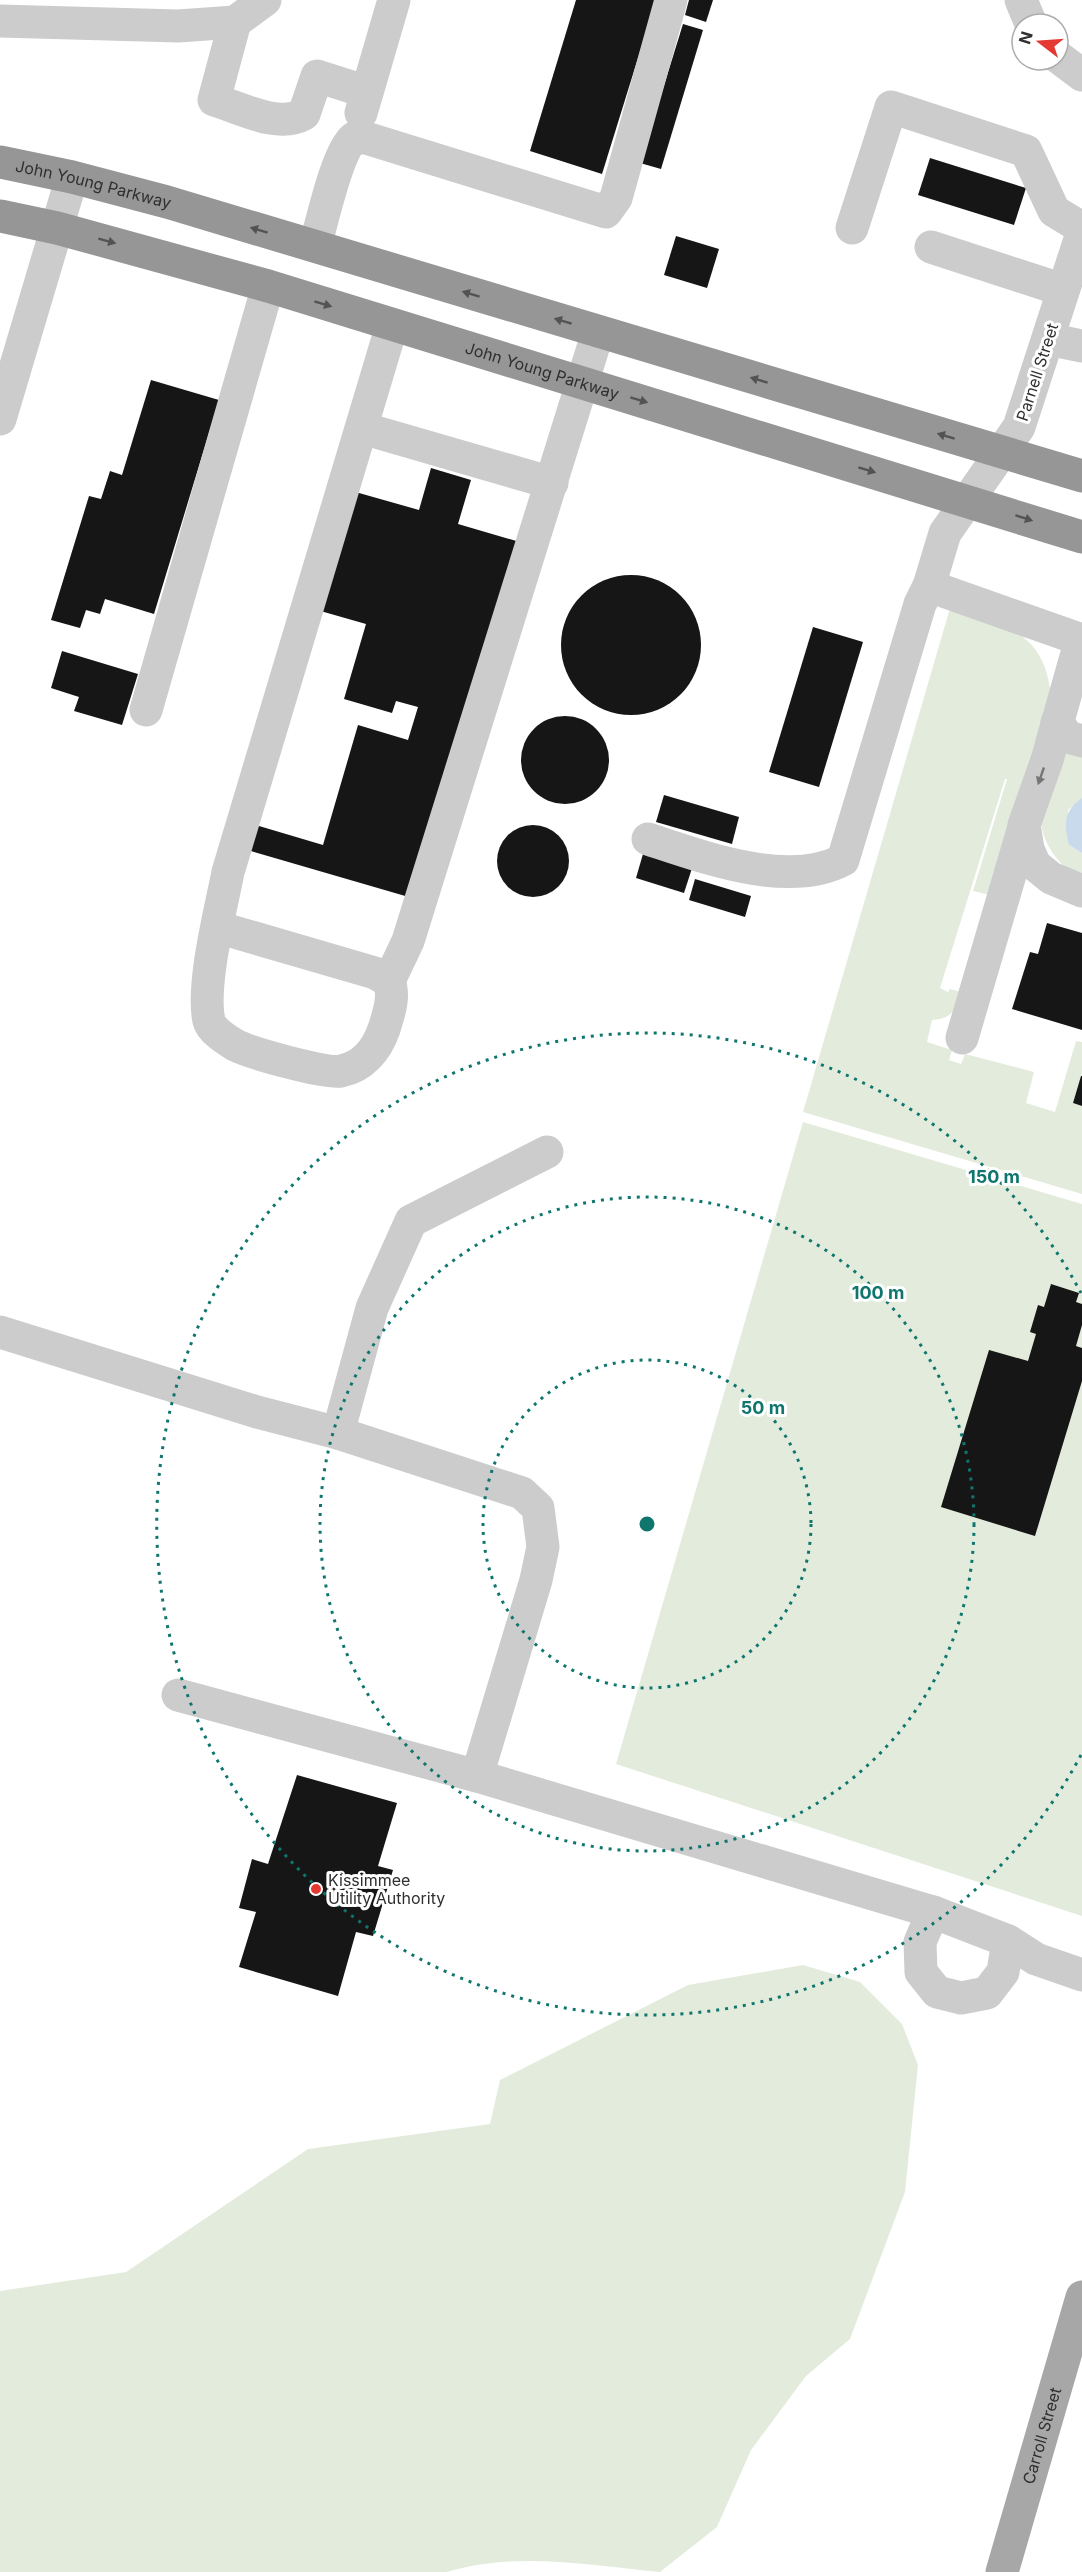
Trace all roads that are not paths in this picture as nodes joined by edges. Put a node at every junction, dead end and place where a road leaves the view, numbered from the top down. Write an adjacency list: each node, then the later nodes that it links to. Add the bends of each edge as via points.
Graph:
1 (265, 0): 5 (street)
2 (394, 0): 6 (street)
3 (672, 0): 7 (street, via 616,198 606,212 366,138)
4 (0, 21): 5 (street, via 178,26)
5 (235, 22): 6 (street, via 214,100 280,120 293,120 303,114 317,76)
6 (367, 92): 7 (street)
7 (354, 138): 14 (street, via 348,142 333,183)
8 (0, 162): 9 (highway, John Young Parkway)
9 (72, 177): 11 (street); 14 (highway, John Young Parkway, one-way to 9)
10 (0, 216): 11 (highway, John Young Parkway)
11 (57, 228): 16 (highway, John Young Parkway, one-way to 16); 23 (street)
12 (852, 228): 13 (street, via 891,107 1026,151 1054,211)
13 (1082, 230): 17 (street, Parnell Street)
14 (315, 246): 19 (highway, John Young Parkway, one-way to 14)
15 (931, 246): 17 (street)
16 (267, 286): 18 (highway, John Young Parkway, one-way to 18); 32 (street)
17 (1064, 290): 20 (street, Parnell Street)
18 (392, 325): 22 (highway, John Young Parkway); 24 (street)
19 (598, 332): 22 (street); 25 (highway, John Young Parkway, one-way to 19)
20 (1048, 339): 21 (street); 25 (street, Parnell Street, via 1019,427)
21 (1082, 346)
22 (583, 383): 27 (street); 28 (highway, John Young Parkway, one-way to 28)
23 (0, 419)
24 (362, 428): 27 (street); 37 (street, via 228,872)
25 (1002, 452): 26 (highway, John Young Parkway); 28 (street, Parnell Street)
26 (1082, 476)
27 (552, 483): 38 (street, via 408,941)
28 (968, 501): 29 (highway, John Young Parkway, one-way to 29); 30 (street, Parnell Street, via 945,533)
29 (1082, 537)
30 (929, 586): 31 (street); 35 (street, Parnell Street, via 920,604 843,860 815,869 746,868)
31 (1082, 639): 33 (street)
32 (146, 710)
33 (1070, 732): 34 (street, one-way to 34)
34 (1024, 825): 36 (street, via 1035,865 1051,878); 39 (street)
35 (648, 839)
36 (1082, 891)
37 (217, 927): 38 (street, via 375,973); 38 (street, via 209,983 209,1023 236,1045 264,1054 329,1072 359,1064 379,1042 387,1020 393,991)
38 (389, 981)
39 (962, 1038)
40 (547, 1152): 42 (street, via 411,1221 372,1308)
41 (0, 1332): 42 (street, via 257,1412)
42 (338, 1432): 44 (street, via 522,1493 538,1508 543,1547 536,1580)
43 (178, 1695): 44 (street)
44 (477, 1776): 45 (street)
45 (933, 1912): 46 (street); 46 (street, via 920,1942 921,1972 937,1992 961,1998 987,1993 1003,1972)
46 (1008, 1941): 47 (street, via 1033,1939); 48 (street, via 1036,1959)
47 (1082, 1952)
48 (1082, 1975)
49 (1082, 2297): 50 (main road, Carroll Street)
50 (1002, 2572)

